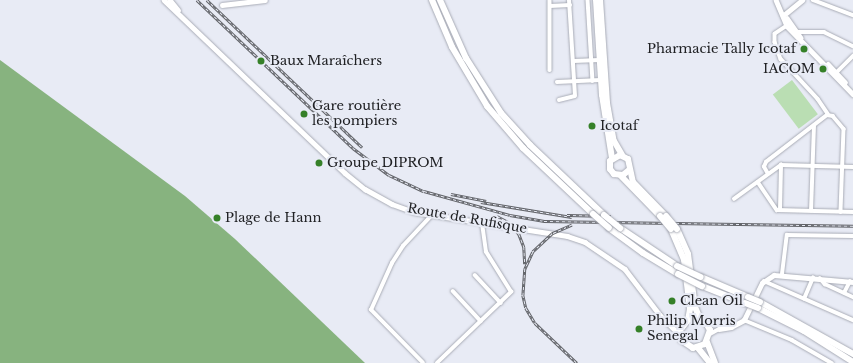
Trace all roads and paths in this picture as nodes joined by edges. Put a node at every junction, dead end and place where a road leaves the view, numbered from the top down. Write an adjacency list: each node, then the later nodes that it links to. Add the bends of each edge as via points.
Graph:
1 (164, 0): 19 (main road, Route de Rufisque)
2 (170, 0): 19 (main road, Route de Rufisque)
3 (265, 0): 15 (main road)
4 (432, 0): 68 (highway, bridge, via 452,46 487,106 523,148 593,214 643,253 702,286)
5 (440, 0): 68 (highway, bridge, via 466,58 501,112 530,145 620,228 678,266)
6 (550, 0): 16 (street)
7 (569, 0): 14 (street)
8 (588, 0): 24 (street)
9 (596, 0): 25 (highway)
10 (600, 0): 38 (highway, via 607,103 614,142)
11 (777, 0): 17 (main road); 20 (main road)
12 (802, 0): 17 (main road)
13 (813, 0): 18 (street)
14 (570, 5): 16 (street); 26 (street)
15 (222, 6)
16 (550, 6): 27 (street)
17 (785, 14): 21 (main road)
18 (853, 15)
19 (184, 17): 53 (main road, Route de Rufisque, via 354,181 392,204)
20 (788, 26): 34 (main road); 36 (street, via 775,34 774,42 780,59)
21 (796, 32): 22 (street, via 824,32); 28 (main road)
22 (853, 46)
23 (853, 56): 28 (street)
24 (590, 60): 25 (street); 26 (street); 31 (street)
25 (599, 60): 30 (highway)
26 (574, 61): 29 (street)
27 (550, 70)
28 (836, 73): 33 (main road)
29 (575, 80): 31 (street); 32 (street); 35 (street, via 574,97)
30 (600, 80): 31 (street); 39 (highway)
31 (593, 81)
32 (557, 82)
33 (853, 90)
34 (853, 94)
35 (559, 100)
36 (828, 114): 37 (street); 42 (street, via 843,125)
37 (814, 126): 41 (street); 45 (street, via 766,162 764,167)
38 (622, 155): 39 (highway); 44 (highway, via 628,159)
39 (612, 158): 46 (highway, via 610,169 614,174)
40 (781, 165): 41 (street); 45 (street); 49 (street)
41 (814, 166): 42 (street); 50 (street)
42 (843, 167): 43 (street); 51 (street)
43 (853, 167)
44 (629, 170): 46 (highway); 54 (highway, via 637,187)
45 (768, 174): 47 (street)
46 (621, 176): 54 (highway)
47 (758, 182): 48 (street); 49 (street)
48 (734, 199)
49 (780, 210): 50 (street)
50 (811, 211): 51 (street)
51 (841, 212): 52 (street)
52 (853, 212)
53 (431, 216): 55 (main road, Route de Rufisque); 86 (street, via 406,242 392,263 372,310)
54 (663, 216): 56 (highway, bridge)
55 (482, 223): 69 (street, via 486,252 511,292); 76 (main road, Route de Rufisque, via 567,236 596,247 625,270)
56 (674, 229): 71 (highway, via 688,254 695,307); 72 (highway, via 684,260 690,309)
57 (853, 236): 58 (street, via 787,235)
58 (782, 274): 60 (main road); 62 (main road)
59 (475, 275): 69 (street)
60 (813, 277): 61 (main road); 67 (street)
61 (820, 277): 63 (main road); 65 (street, via 826,284)
62 (764, 281): 67 (street); 73 (main road)
63 (851, 282): 65 (street)
64 (453, 291): 75 (street)
65 (844, 292): 66 (street)
66 (853, 297)
67 (804, 299): 74 (street)
68 (747, 300): 70 (highway, bridge)
69 (501, 303): 75 (street)
70 (759, 305): 84 (highway); 85 (highway)
71 (700, 319): 72 (highway); 78 (highway)
72 (688, 320): 77 (highway)
73 (744, 320): 79 (main road, via 736,326); 90 (street, via 792,340)
74 (853, 320)
75 (481, 321): 87 (street)
76 (667, 322): 77 (main road); 81 (main road, Route de Rufisque)
77 (683, 325): 81 (highway)
78 (708, 327): 79 (street); 80 (highway)
79 (719, 330): 80 (street)
80 (710, 334): 82 (highway)
81 (680, 335): 83 (highway, via 684,344)
82 (707, 342): 83 (highway); 89 (highway)
83 (698, 348): 88 (highway)
84 (853, 354)
85 (853, 362)
86 (423, 363)
87 (437, 363)
88 (710, 363)
89 (716, 363)
90 (832, 363)

